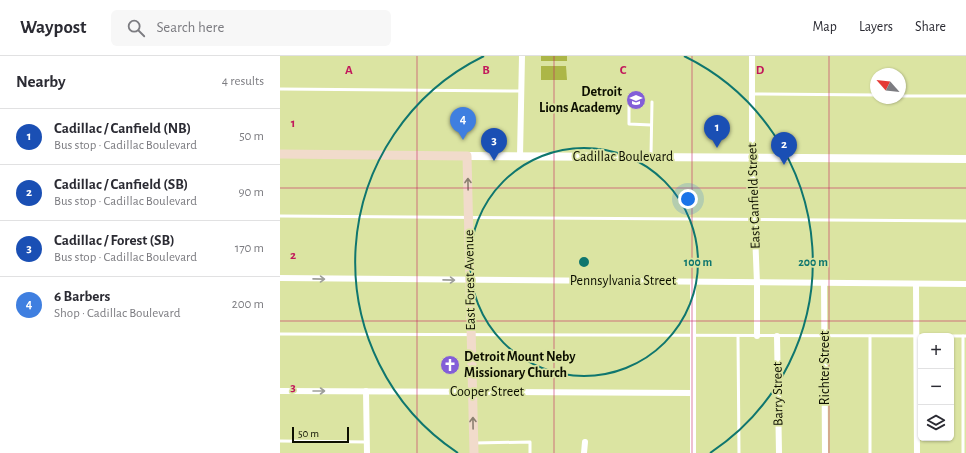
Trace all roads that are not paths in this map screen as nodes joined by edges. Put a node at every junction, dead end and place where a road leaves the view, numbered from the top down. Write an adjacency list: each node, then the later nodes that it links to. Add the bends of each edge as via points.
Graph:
1 (522, 56): 4 (street)
2 (752, 56): 5 (street, East Canfield Street)
3 (280, 89): 4 (lane)
4 (521, 92): 14 (street)
5 (752, 94): 6 (lane); 16 (street, East Canfield Street)
6 (870, 95)
7 (906, 96): 8 (lane)
8 (966, 96)
9 (629, 100): 11 (lane, via 630,124)
10 (652, 102): 11 (lane)
11 (651, 125): 15 (lane)
12 (280, 154): 13 (main road, Cadillac Boulevard)
13 (467, 156): 14 (street, Cadillac Boulevard); 19 (main road, East Forest Avenue, one-way to 13)
14 (520, 156): 15 (street, Cadillac Boulevard)
15 (651, 157): 16 (street, Cadillac Boulevard)
16 (752, 158): 17 (street, Cadillac Boulevard); 20 (street, East Canfield Street)
17 (966, 159)
18 (280, 216): 19 (lane)
19 (468, 217): 20 (lane); 23 (main road, East Forest Avenue)
20 (755, 220): 21 (lane); 25 (street, East Canfield Street)
21 (966, 221)
22 (280, 278): 23 (street, Pennsylvania Street, one-way to 23)
23 (470, 280): 24 (street, Pennsylvania Street); 30 (main road, East Forest Avenue)
24 (693, 282): 25 (street, Pennsylvania Street); 33 (street)
25 (757, 282): 26 (street, Pennsylvania Street); 35 (street, East Canfield Street)
26 (824, 283): 27 (street, Pennsylvania Street); 31 (street, Richter Street)
27 (916, 284): 28 (street, Pennsylvania Street); 32 (street)
28 (966, 284)
29 (280, 334): 30 (lane)
30 (471, 335): 33 (lane); 41 (main road, East Forest Avenue)
31 (824, 335): 36 (lane); 37 (lane); 54 (street, Richter Street)
32 (917, 335): 37 (lane); 38 (lane); 56 (street)
33 (693, 336): 34 (lane); 42 (street)
34 (738, 336): 35 (lane); 52 (lane)
35 (758, 336): 36 (lane)
36 (777, 336): 53 (street, Barry Street)
37 (870, 336): 55 (lane)
38 (964, 336): 57 (lane)
39 (280, 391): 40 (street, Cooper Street, one-way to 40)
40 (366, 391): 41 (street, Cooper Street); 44 (street)
41 (472, 392): 42 (street, Cooper Street); 46 (main road, East Forest Avenue, one-way to 41)
42 (693, 393): 51 (street)
43 (280, 442): 44 (lane)
44 (367, 442): 47 (street)
45 (584, 442): 50 (street)
46 (473, 443): 48 (main road, East Forest Avenue); 49 (lane, via 530,442)
47 (367, 453)
48 (474, 453)
49 (530, 453)
50 (584, 453)
51 (693, 453)
52 (739, 453)
53 (779, 453)
54 (825, 453)
55 (870, 453)
56 (917, 453)
57 (962, 453)

